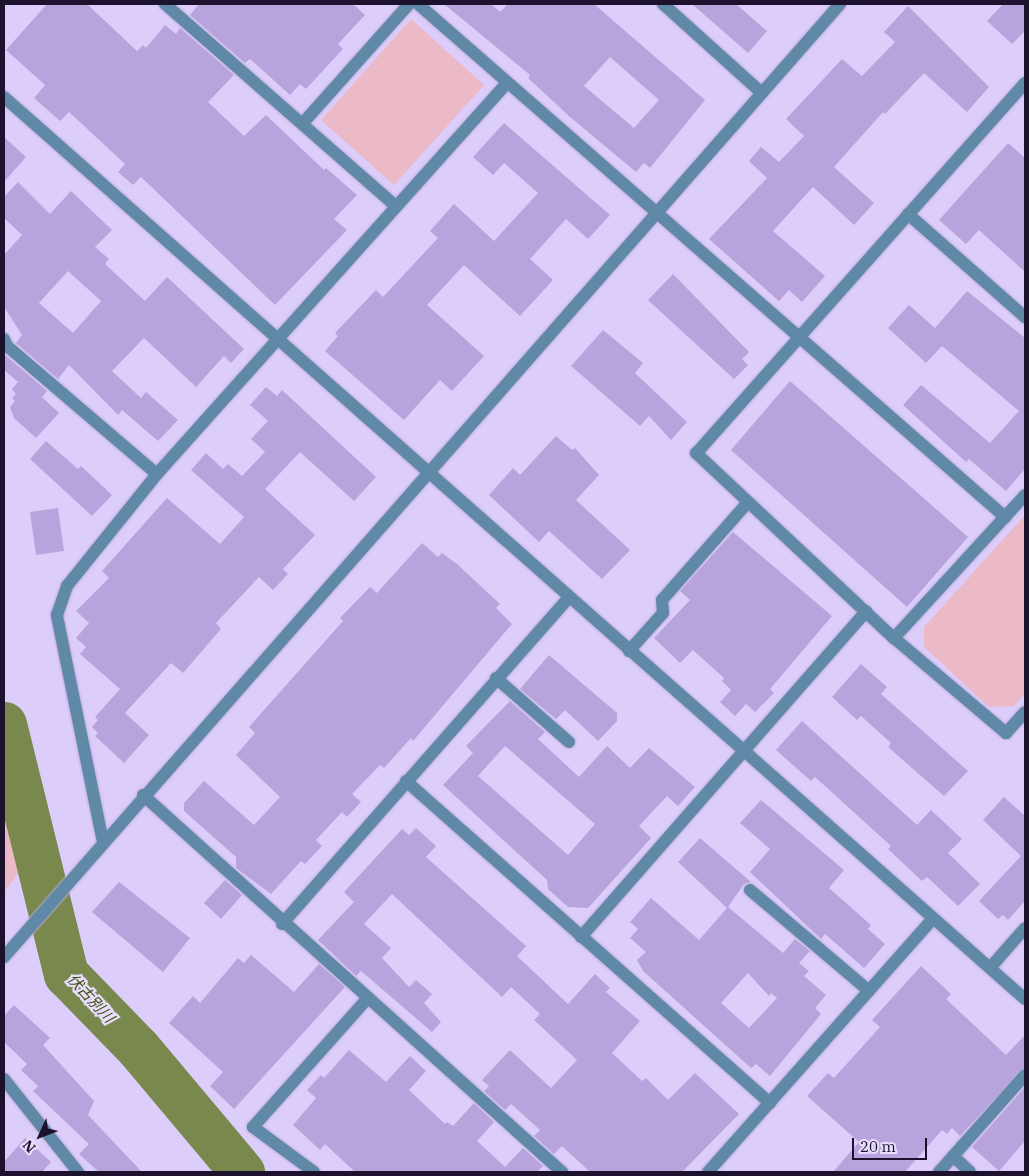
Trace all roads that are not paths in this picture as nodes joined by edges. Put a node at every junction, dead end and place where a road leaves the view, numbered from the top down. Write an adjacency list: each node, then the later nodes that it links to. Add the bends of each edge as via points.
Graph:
1 (165, 4): 10 (street)
2 (408, 4): 10 (street)
3 (418, 4): 6 (street)
4 (663, 4): 8 (street)
5 (840, 4): 8 (street)
6 (507, 83): 11 (street); 12 (street)
7 (1023, 92): 13 (street)
8 (762, 93): 12 (street)
9 (4, 97): 17 (street)
10 (303, 123): 11 (street)
11 (396, 206): 17 (street)
12 (656, 213): 15 (street); 18 (street)
13 (908, 214): 14 (street); 15 (street)
14 (1025, 317)
15 (798, 338): 21 (street, via 696,453); 22 (street)
16 (4, 339): 19 (street, via 7,346)
17 (279, 339): 18 (street); 19 (street)
18 (429, 473): 23 (street); 32 (street)
19 (157, 474): 33 (street, via 67,586 57,614)
20 (1025, 495): 22 (street)
21 (748, 502): 24 (street); 26 (street, via 662,600 663,613)
22 (1006, 517): 25 (street)
23 (569, 597): 26 (street); 27 (street)
24 (866, 611): 25 (street); 30 (street)
25 (894, 638): 28 (street, via 1006,733)
26 (630, 651): 30 (street)
27 (496, 678): 29 (street); 31 (street)
28 (1025, 712)
29 (569, 742)
30 (744, 752): 35 (street); 38 (street)
31 (406, 781): 36 (street); 38 (street)
32 (143, 795): 33 (street); 36 (street)
33 (103, 842): 39 (street)
34 (750, 890): 41 (street)
35 (933, 919): 40 (street); 41 (street)
36 (282, 924): 42 (street)
37 (1025, 928): 40 (street)
38 (580, 937): 46 (street)
39 (4, 957)
40 (990, 968): 43 (street)
41 (869, 991): 46 (street)
42 (367, 999): 49 (street, via 253,1127); 50 (street)
43 (1025, 999)
44 (1025, 1075): 47 (street)
45 (4, 1079): 48 (street)
46 (770, 1103): 51 (street)
47 (953, 1156): 52 (street); 53 (street)
48 (78, 1172)
49 (314, 1172)
50 (562, 1172)
51 (708, 1172)
52 (939, 1172)
53 (970, 1172)

